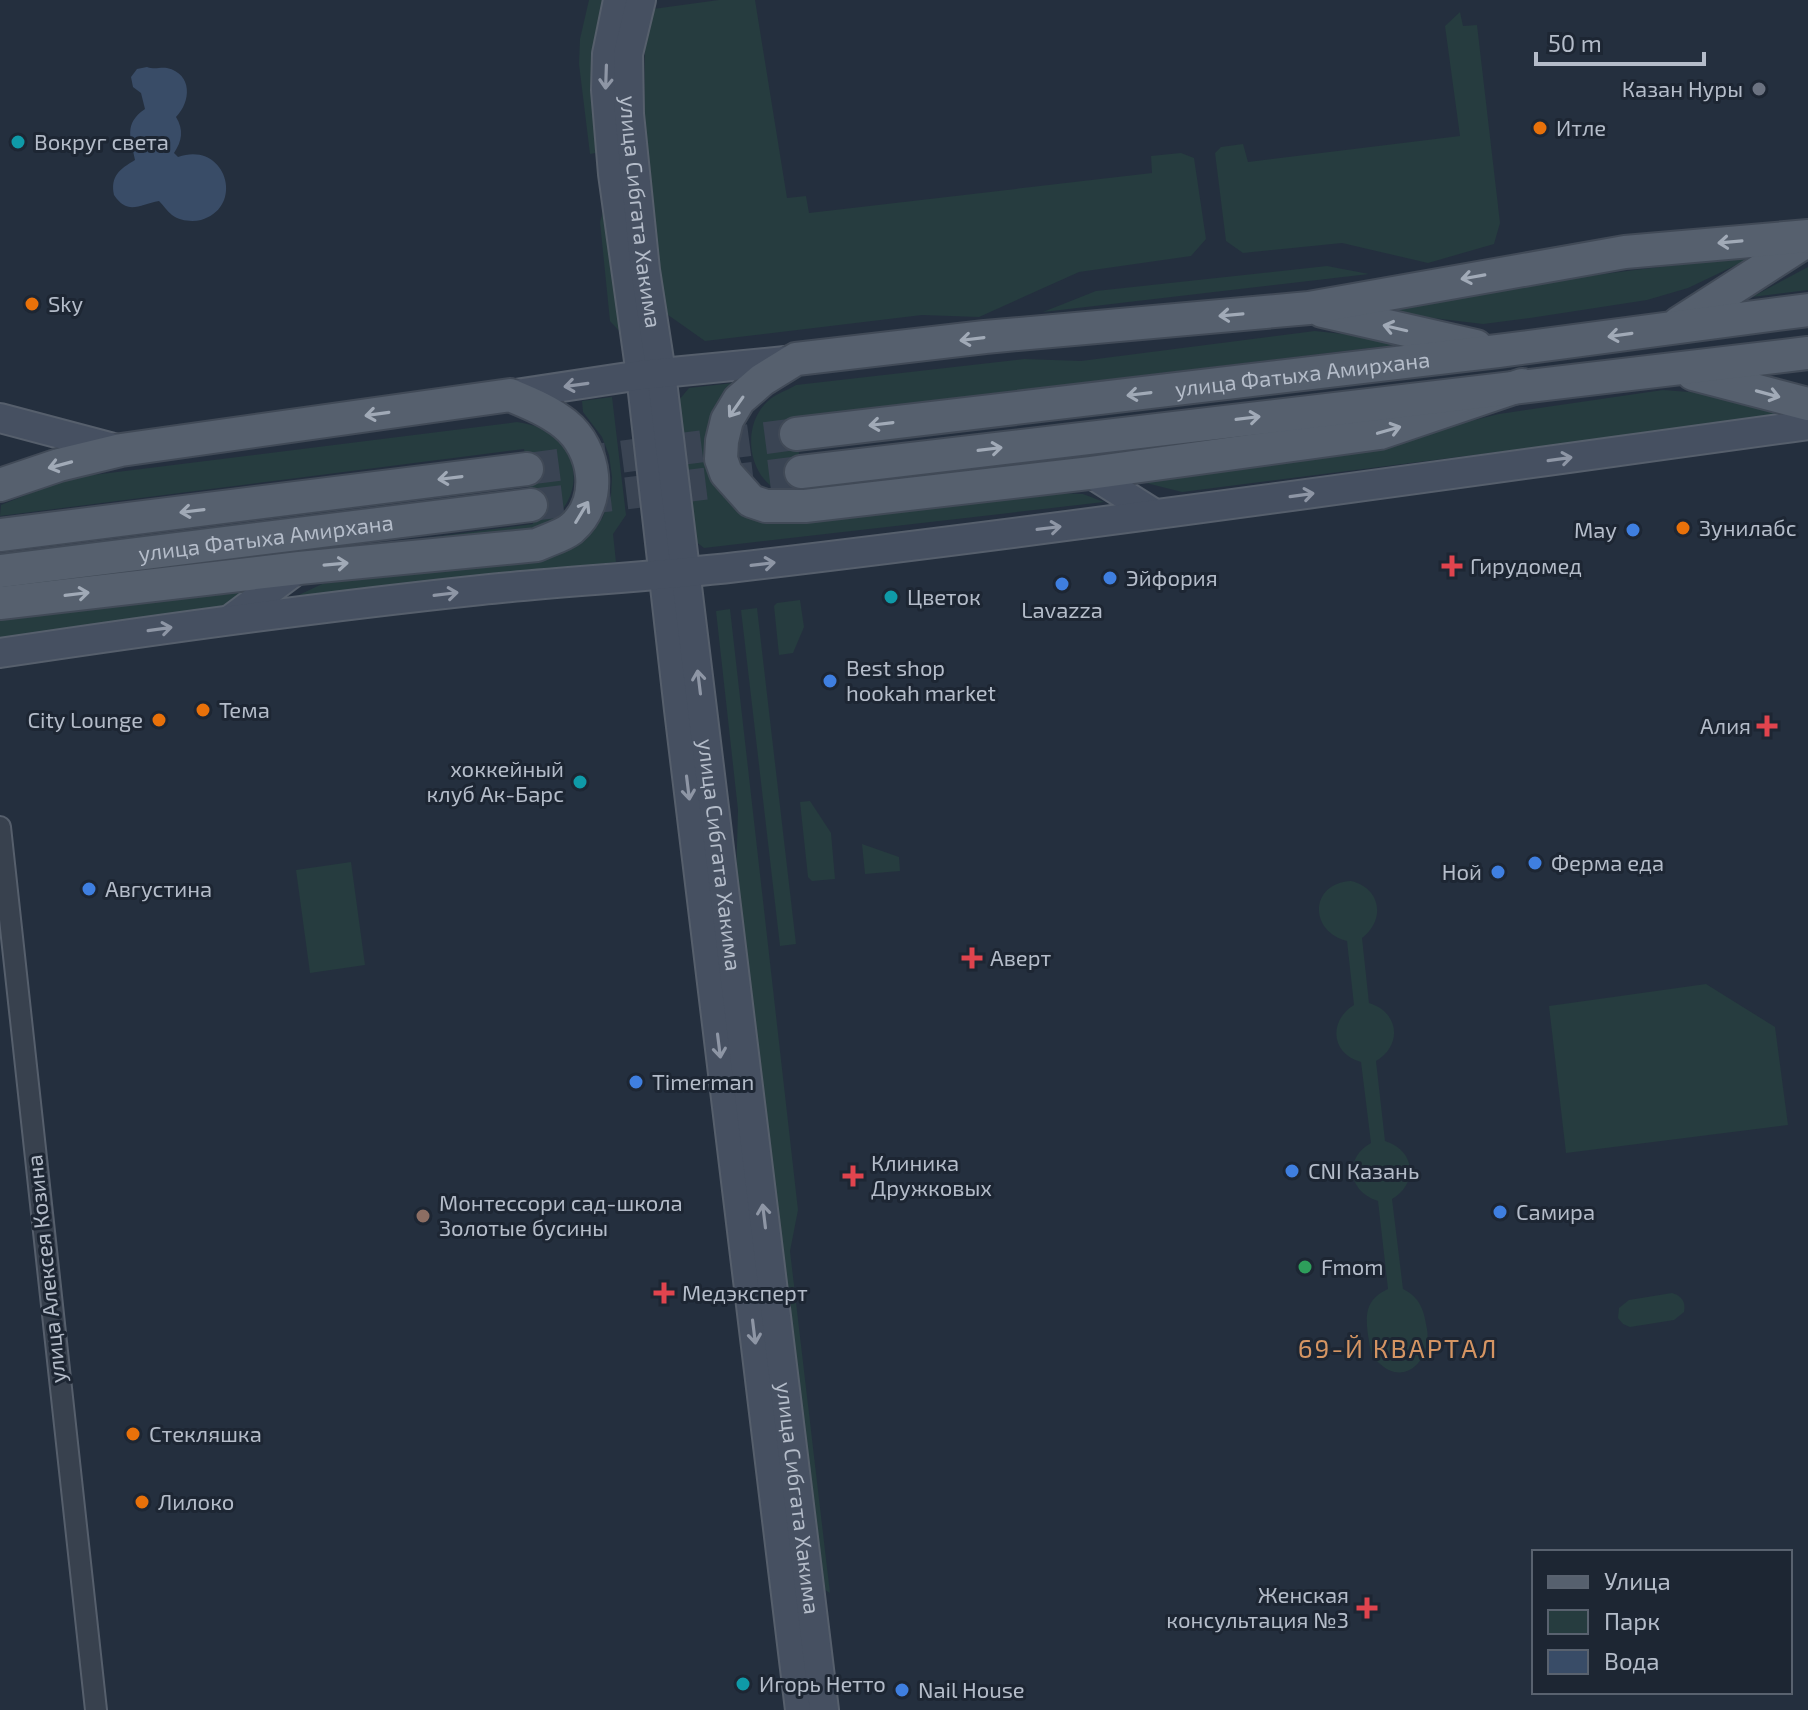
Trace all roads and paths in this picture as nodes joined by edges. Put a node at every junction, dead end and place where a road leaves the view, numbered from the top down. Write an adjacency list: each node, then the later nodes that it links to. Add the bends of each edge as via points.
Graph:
1 (618, 0): 11 (main road, улица Сибгата Хакима, one-way to 11, via 607,54 613,174)
2 (641, 0): 11 (main road, улица Сибгата Хакима, via 628,54 629,114)
3 (1808, 238): 4 (main road, one-way to 4, via 1625,252); 6 (main road)
4 (1309, 308): 7 (main road, one-way to 4); 9 (main road, one-way to 9)
5 (1808, 310): 6 (main road, улица Фатыха Амирхана)
6 (1670, 328): 7 (main road, улица Фатыха Амирхана, one-way to 7)
7 (1498, 351): 17 (main road, улица Фатыха Амирхана, one-way to 17)
8 (1808, 353): 10 (main road, улица Фатыха Амирхана)
9 (796, 359): 11 (main road); 21 (main road, one-way to 21, via 739,400 727,420 721,459 726,473 751,501 805,506)
10 (1674, 369): 12 (main road, улица Фатыха Амирхана); 14 (main road, one-way to 14)
11 (651, 374): 13 (main road, one-way to 13); 28 (main road, улица Сибгата Хакима)
12 (1522, 385): 20 (main road, улица Фатыха Амирхана, one-way to 12); 21 (main road, one-way to 12, via 1380,433)
13 (510, 395): 18 (main road, one-way to 18); 26 (main road, one-way to 13, via 537,545 571,529 587,507 592,487 583,445 551,414)
14 (1808, 404)
15 (0, 418): 18 (main road)
16 (1808, 425): 24 (main road, one-way to 16)
17 (796, 434)
18 (121, 450): 22 (main road, one-way to 22)
19 (527, 469): 25 (main road, улица Фатыха Амирхана, one-way to 25)
20 (801, 472)
21 (1090, 473): 24 (main road)
22 (0, 485)
23 (531, 505): 27 (main road, улица Фатыха Амирхана)
24 (1155, 514): 28 (main road, one-way to 24)
25 (0, 535)
26 (299, 568): 29 (main road, one-way to 26); 30 (main road)
27 (0, 571)
28 (674, 574): 30 (main road, one-way to 28); 34 (main road, улица Сибгата Хакима, one-way to 34); 35 (main road, улица Сибгата Хакима, one-way to 28)
29 (0, 603)
30 (230, 619): 31 (main road, one-way to 30)
31 (0, 653)
32 (0, 827): 33 (street, улица Алексея Козина)
33 (96, 1710)
34 (800, 1710)
35 (824, 1710)

